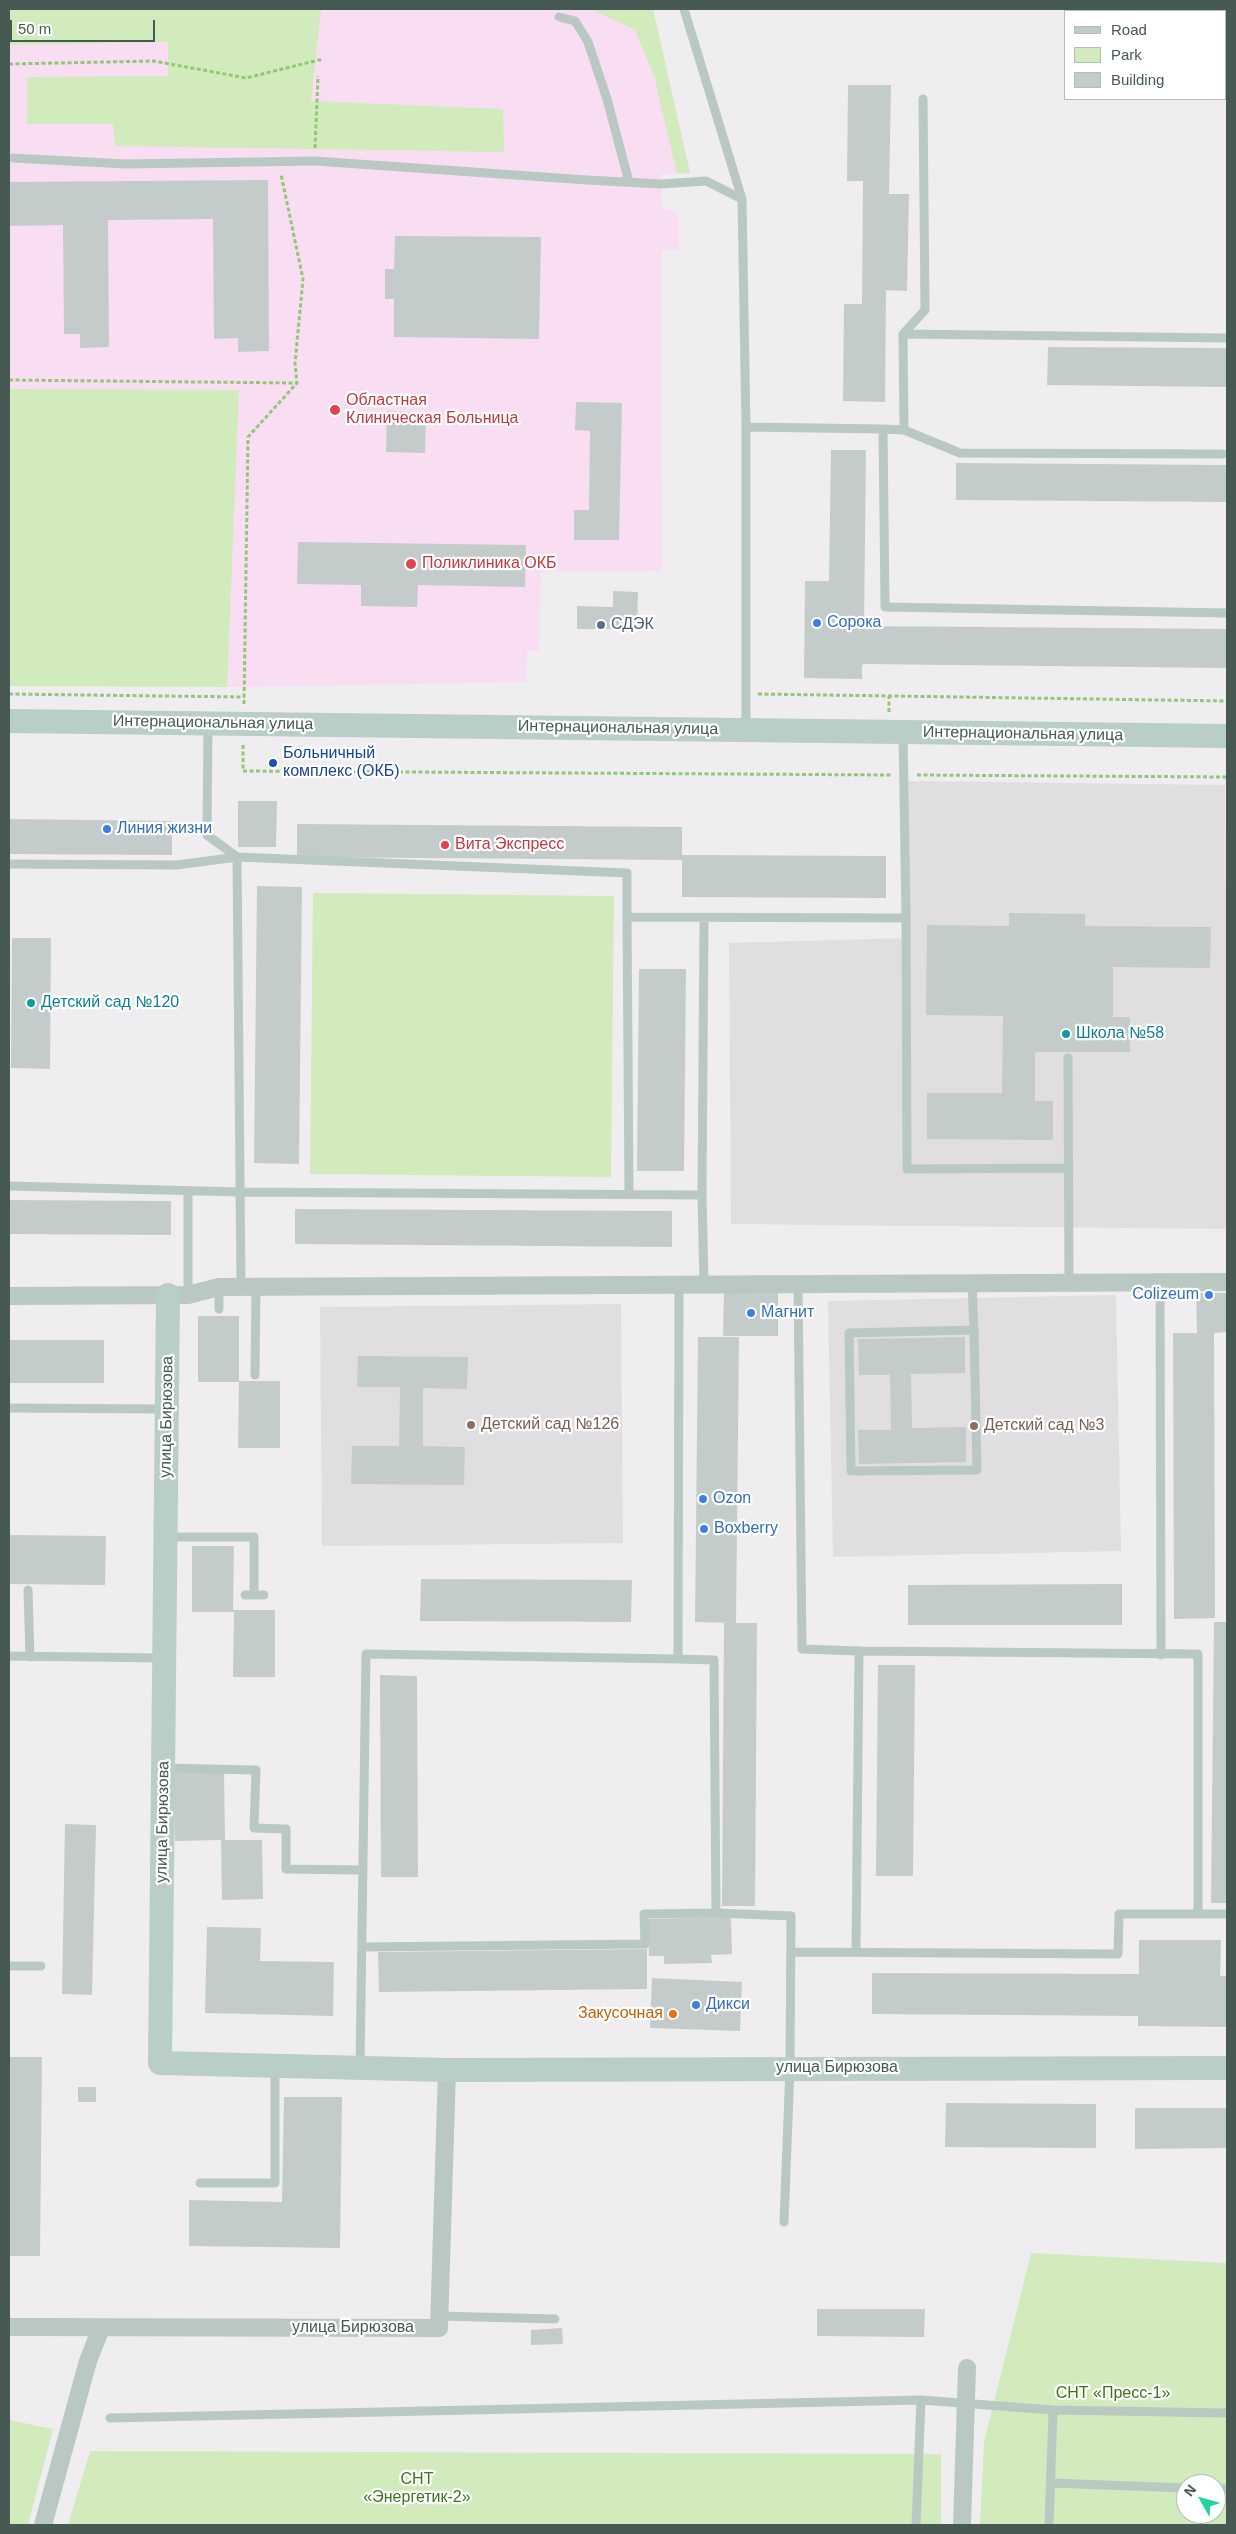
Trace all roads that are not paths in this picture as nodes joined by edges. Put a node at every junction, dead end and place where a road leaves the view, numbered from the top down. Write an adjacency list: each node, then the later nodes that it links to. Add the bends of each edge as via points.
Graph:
1 (684, 9): 6 (lane)
2 (559, 17): 5 (lane, via 575,21 588,42)
3 (923, 99): 7 (lane, via 925,310)
4 (13, 158): 5 (lane, via 126,164 315,161)
5 (629, 182): 6 (lane, via 706,181)
6 (742, 199): 9 (lane)
7 (903, 334): 8 (lane); 11 (lane)
8 (1227, 338)
9 (746, 427): 10 (lane); 16 (lane)
10 (883, 429): 11 (lane); 13 (lane, via 885,607)
11 (904, 430): 12 (lane, via 960,453)
12 (1223, 454)
13 (1227, 613)
14 (9, 721): 15 (street, Интернациональная улица)
15 (208, 723): 16 (street, Интернациональная улица); 19 (lane, via 207,835)
16 (746, 730): 17 (street, Интернациональная улица)
17 (903, 732): 18 (street, Интернациональная улица); 22 (lane)
18 (1227, 736)
19 (237, 857): 20 (lane, via 177,865); 21 (lane, via 627,873); 28 (lane)
20 (9, 864)
21 (627, 917): 23 (lane); 29 (lane)
22 (906, 918): 23 (lane); 25 (lane, via 907,1169)
23 (704, 919): 30 (lane)
24 (1068, 1058): 25 (lane)
25 (1069, 1168): 34 (lane)
26 (9, 1186): 27 (lane)
27 (188, 1190): 28 (lane); 40 (lane)
28 (240, 1192): 29 (lane); 38 (lane)
29 (629, 1194): 30 (lane)
30 (702, 1195): 35 (lane)
31 (1160, 1282): 32 (street); 34 (street); 51 (lane)
32 (1227, 1282)
33 (972, 1283): 34 (street); 36 (street); 43 (lane)
34 (1069, 1283)
35 (704, 1284): 36 (street); 37 (street)
36 (798, 1284): 50 (lane, via 802,1649)
37 (679, 1285): 38 (street); 55 (lane)
38 (248, 1286): 39 (street); 44 (lane)
39 (219, 1287): 40 (street); 42 (lane)
40 (178, 1295): 41 (street); 46 (street, улица Бирюзова)
41 (9, 1296)
42 (219, 1310)
43 (974, 1330): 43 (lane, via 977,1470 852,1471 849,1333)
44 (255, 1375)
45 (9, 1408): 46 (lane)
46 (167, 1409): 47 (street, улица Бирюзова)
47 (166, 1536): 49 (lane, via 254,1536 249,1595); 54 (street, улица Бирюзова)
48 (28, 1590): 53 (lane)
49 (264, 1595)
50 (859, 1650): 51 (lane); 63 (lane)
51 (1161, 1654): 59 (lane, via 1198,1654)
52 (9, 1656): 53 (lane)
53 (30, 1656): 54 (lane)
54 (164, 1658): 56 (street, улица Бирюзова)
55 (678, 1659): 57 (lane, via 366,1654); 58 (lane, via 714,1660)
56 (163, 1768): 57 (lane, via 256,1770 254,1828 286,1829 286,1869); 66 (street, улица Бирюзова, via 160,2063)
57 (363, 1870): 61 (lane)
58 (716, 1913): 61 (lane, via 644,1914 645,1944); 62 (lane, via 791,1916)
59 (1198, 1914): 60 (lane); 63 (lane, via 1119,1914 1118,1954)
60 (1227, 1914)
61 (362, 1947): 67 (lane)
62 (792, 1952): 63 (lane); 68 (lane)
63 (856, 1952)
64 (9, 1966): 65 (lane)
65 (41, 1966)
66 (276, 2066): 67 (street, улица Бирюзова); 71 (lane, via 275,2183)
67 (360, 2068): 70 (street, улица Бирюзова)
68 (790, 2068): 69 (street, улица Бирюзова); 70 (street, улица Бирюзова); 72 (lane)
69 (1227, 2068)
70 (447, 2070): 73 (street)
71 (200, 2183)
72 (784, 2222)
73 (439, 2316): 74 (lane); 76 (street, улица Бирюзова, via 439,2328)
74 (556, 2319)
75 (9, 2327): 76 (street, улица Бирюзова)
76 (100, 2328): 84 (street)
77 (967, 2368): 86 (street)
78 (922, 2400): 79 (lane); 81 (lane); 85 (lane)
79 (1053, 2410): 80 (lane); 82 (lane)
80 (1227, 2413)
81 (110, 2418)
82 (1051, 2482): 83 (lane); 87 (lane)
83 (1176, 2488)
84 (43, 2525)
85 (916, 2525)
86 (962, 2525)
87 (1049, 2525)

